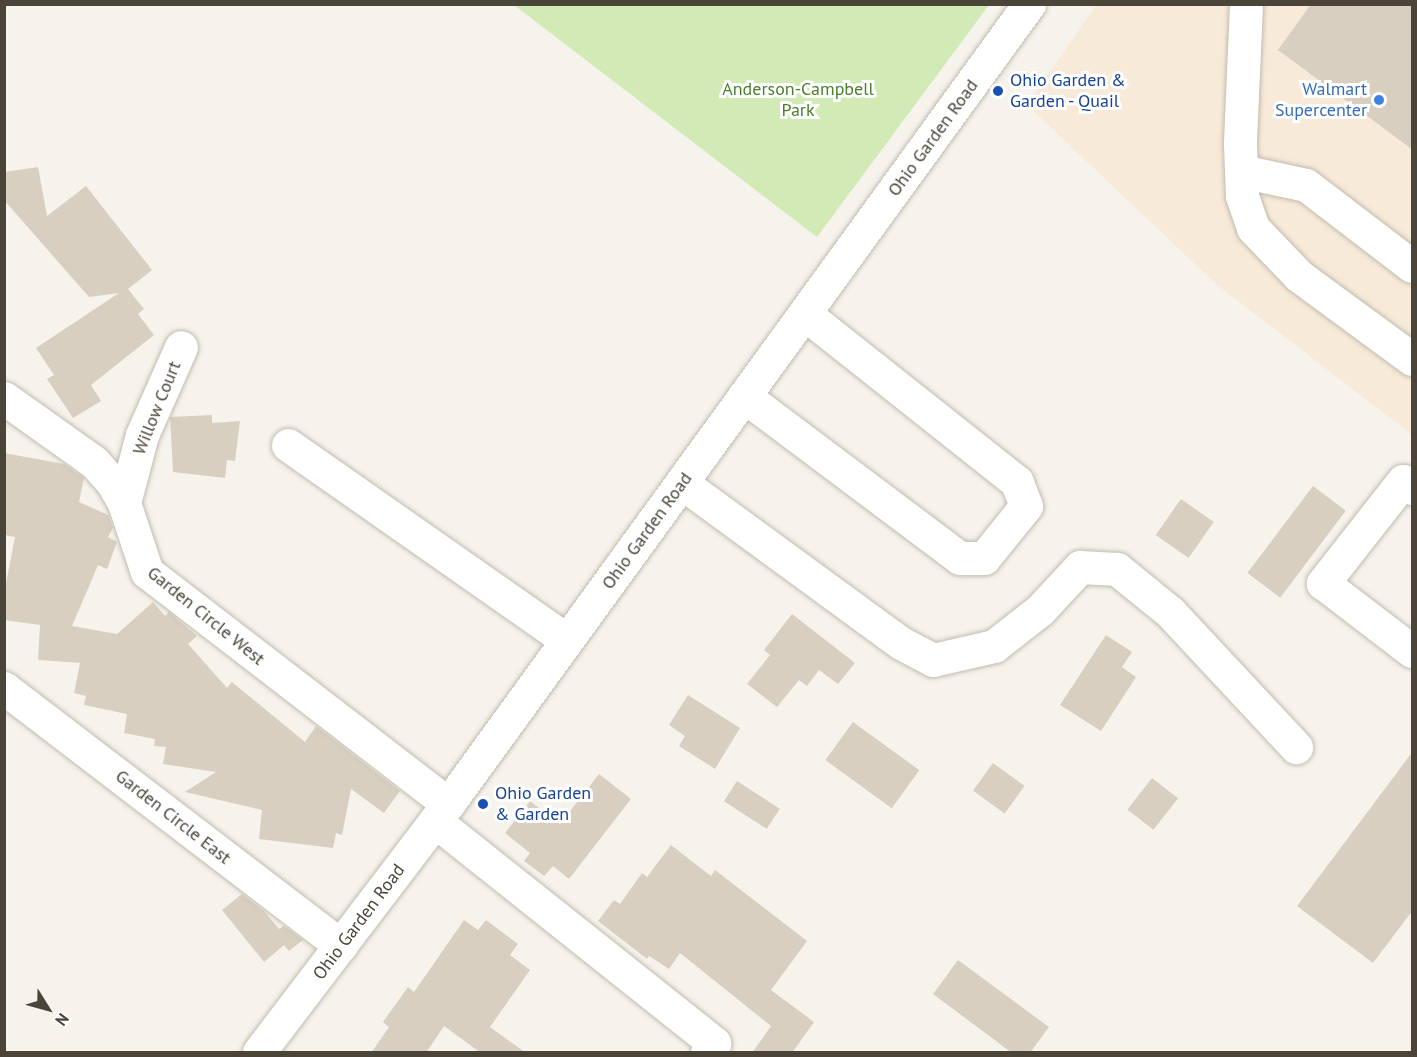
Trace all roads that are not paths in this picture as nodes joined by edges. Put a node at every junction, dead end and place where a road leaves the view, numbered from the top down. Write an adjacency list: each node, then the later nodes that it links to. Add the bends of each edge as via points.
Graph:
1 (1029, 4): 5 (street, Ohio Garden Road)
2 (1246, 4): 3 (street)
3 (1241, 171): 4 (street, via 1306,185); 7 (street, via 1242,196 1253,228 1299,276)
4 (1413, 266)
5 (805, 314): 8 (street, Ohio Garden Road); 8 (street, via 1017,482 1026,506 984,558 960,558)
6 (181, 347): 13 (street, Willow Court, via 142,435)
7 (1413, 359)
8 (744, 396): 11 (street, Ohio Garden Road)
9 (4, 398): 13 (street, Garden Circle West, via 94,462)
10 (288, 445): 14 (street)
11 (682, 483): 14 (street, Ohio Garden Road); 17 (street, via 901,643 933,660 994,646 1040,610 1080,567 1117,569 1170,612)
12 (1413, 488): 15 (street, via 1403,481 1323,583)
13 (124, 503): 18 (street, Garden Circle West, via 147,572)
14 (567, 640): 18 (street, Ohio Garden Road)
15 (1411, 647)
16 (4, 688): 19 (street, Garden Circle East)
17 (1296, 747)
18 (442, 813): 19 (street, Ohio Garden Road); 21 (street, Garden Circle West, via 714,1043)
19 (341, 946): 20 (street, Ohio Garden Road)
20 (260, 1053)
21 (707, 1053)

